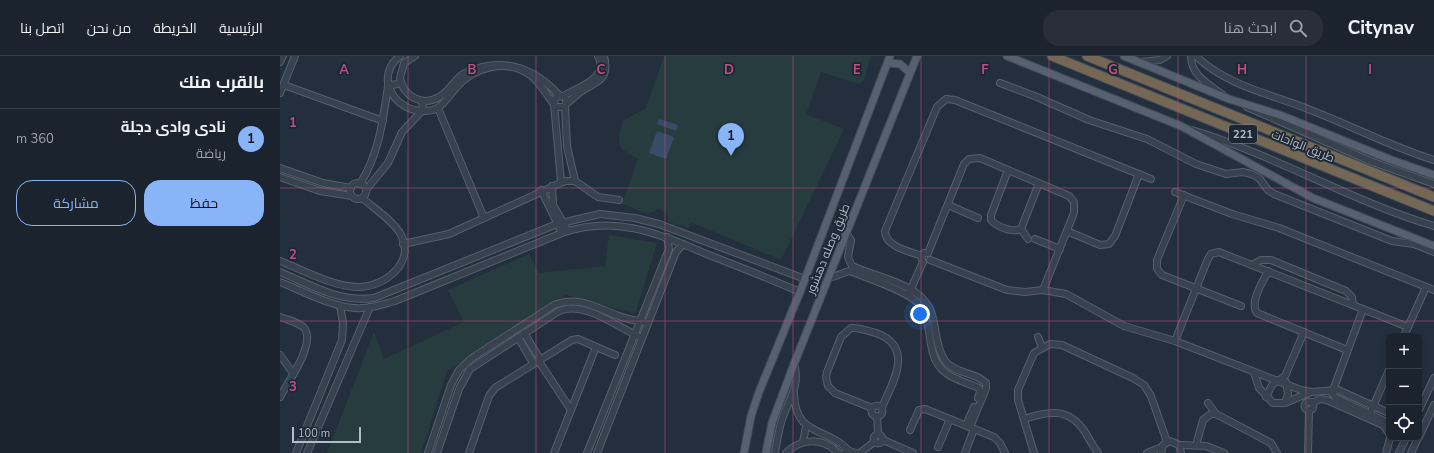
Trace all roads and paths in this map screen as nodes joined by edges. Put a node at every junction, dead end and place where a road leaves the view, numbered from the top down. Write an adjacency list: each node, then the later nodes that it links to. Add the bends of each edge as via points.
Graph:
1 (283, 56): 16 (street)
2 (295, 56): 22 (street)
3 (399, 56): 23 (street, via 390,67)
4 (415, 56): 20 (street, via 404,63)
5 (598, 56): 25 (street, via 600,69 595,78)
6 (604, 56): 29 (street, via 606,68 600,81)
7 (917, 56): 19 (main road, طريق وصله دهشور)
8 (1007, 56): 33 (main road)
9 (1052, 56): 57 (highway, طريق الواحات / 221)
10 (1087, 56): 53 (highway, طريق الواحات / 221)
11 (1124, 56): 17 (main road)
12 (1167, 56): 17 (street, via 1160,60)
13 (1191, 56): 26 (street, via 1193,70 1198,76)
14 (1196, 56): 34 (street, via 1213,69 1240,83)
15 (890, 59): 19 (main road, via 904,66); 84 (main road, طريق وصله دهشور)
16 (280, 62)
17 (1138, 62): 26 (main road)
18 (472, 71): 25 (street, via 489,62 516,63 534,71); 27 (street, via 460,75 441,96); 28 (street, via 510,66 521,70 538,82); 30 (street)
19 (909, 72): 65 (main road, طريق وصله دهشور)
20 (401, 83): 23 (street); 27 (street, via 407,94)
21 (1000, 83): 73 (street, via 1089,120 1147,139 1196,164 1226,174 1251,174 1259,178 1274,194 1392,241 1414,244)
22 (284, 85): 24 (street); 32 (street)
23 (388, 86): 31 (street, via 394,97 404,106); 32 (street)
24 (280, 93)
25 (561, 96): 28 (street, via 556,97); 29 (street, via 566,99)
26 (1229, 99): 38 (main road, via 1286,117); 45 (street, via 1377,164)
27 (423, 101): 31 (street)
28 (554, 104): 29 (street, via 561,108); 42 (street)
29 (566, 105): 41 (street, via 567,146)
30 (438, 108): 31 (street); 58 (street)
31 (422, 111): 48 (street, via 405,128 388,163)
32 (383, 120): 44 (street, via 372,160)
33 (1181, 126): 61 (street, via 1209,135 1357,198); 71 (main road, via 1308,196)
34 (1434, 160)
35 (280, 168): 47 (street, via 308,179)
36 (1008, 170): 43 (street); 56 (street, via 980,158 969,158 963,166); 62 (street, via 991,218 995,224 1012,231)
37 (1139, 174): 40 (street); 64 (street, via 1115,236 1109,244 1100,245); 75 (street, via 955,100 946,99 937,108 885,231 889,242)
38 (1434, 175)
39 (280, 177): 52 (street, via 320,191)
40 (1151, 179)
41 (575, 181): 42 (street); 55 (street, via 598,197)
42 (561, 182): 46 (street)
43 (1039, 183): 62 (street); 64 (street, via 1069,196 1074,202 1075,210)
44 (360, 184): 47 (street); 48 (street)
45 (1434, 184)
46 (552, 186): 49 (street); 60 (street, via 553,205)
47 (351, 188): 52 (street)
48 (366, 190): 54 (street)
49 (541, 190): 58 (street); 60 (street)
50 (1176, 192): 51 (street)
51 (1184, 195): 87 (street, via 1232,214 1279,228); 88 (street, via 1156,264 1162,275)
52 (352, 196): 54 (street)
53 (1434, 197)
54 (362, 198): 69 (street, via 395,228)
55 (619, 200)
56 (948, 205): 59 (street); 75 (street)
57 (1434, 211)
58 (484, 218): 69 (street, via 449,234)
59 (978, 218)
60 (560, 223): 63 (street); 74 (street, via 600,214 629,216 659,224); 82 (street)
61 (1434, 226)
62 (1021, 229): 67 (street)
63 (565, 232): 66 (street, via 594,225 616,225); 86 (street)
64 (1067, 232): 72 (street)
65 (846, 233): 79 (street, via 851,240 848,258); 83 (main road, طريق وصله دهشور)
66 (667, 237): 70 (street); 99 (street, via 669,249)
67 (1028, 239)
68 (1035, 239): 72 (street)
69 (403, 244): 76 (street, via 404,255 395,273 378,284 368,286 340,284)
70 (683, 244): 78 (street); 100 (street, via 676,252)
71 (1434, 246)
72 (1060, 249): 89 (street)
73 (1434, 252)
74 (746, 256): 78 (street); 84 (street)
75 (926, 258): 89 (street, via 1007,290); 92 (street)
76 (280, 261)
77 (1252, 265): 80 (street); 88 (street, via 1223,253 1215,253 1208,257); 93 (street, via 1261,260 1271,260 1346,291 1352,297)
78 (741, 268): 91 (street)
79 (851, 268): 83 (street); 92 (street)
80 (1268, 271): 93 (street); 104 (street, via 1255,302 1255,309 1260,315)
81 (280, 272): 82 (street, via 339,297 357,300 383,296)
82 (439, 272): 86 (street)
83 (829, 277): 118 (main road, طريق وصله دهشور)
84 (805, 279): 91 (main road, طريق وصله دهشور)
85 (280, 282): 94 (street)
86 (443, 282): 96 (street, via 395,302)
87 (1426, 287): 90 (street); 102 (street)
88 (1196, 288): 95 (street); 111 (street)
89 (1043, 290): 111 (street, via 1055,291 1077,299 1098,314 1124,326)
90 (1434, 290)
91 (800, 292): 174 (main road, طريق وصله دهشور, via 751,416)
92 (909, 292): 101 (street, via 927,302); 103 (street, via 923,311)
93 (1353, 305): 97 (street)
94 (340, 306): 96 (street); 166 (street, via 344,322 342,340)
95 (1241, 306)
96 (370, 307): 167 (street)
97 (1363, 309): 102 (street); 114 (street)
98 (280, 317): 120 (street, via 301,325 307,334 302,358)
99 (640, 320): 100 (street); 107 (street); 168 (street, via 620,317 576,301 554,305 472,358 459,370 451,385)
100 (647, 323): 110 (street)
101 (935, 326): 103 (street); 139 (street, via 941,355 948,365 986,383)
102 (1408, 327): 106 (street)
103 (928, 328): 139 (street, via 933,356 940,368 950,376 980,389)
104 (1304, 332): 114 (street); 121 (street)
105 (524, 333): 107 (street, via 559,311 573,308 581,309); 108 (street); 117 (street)
106 (1405, 333)
107 (634, 335): 110 (street); 172 (street)
108 (518, 337): 117 (street); 169 (street, via 476,364 465,375)
109 (1038, 337): 113 (street)
110 (642, 338): 173 (street)
111 (1175, 341): 119 (street)
112 (596, 347): 116 (street); 117 (street, via 572,340); 138 (street)
113 (1042, 347): 145 (street, via 1031,358 1018,390 1018,400); 159 (street, via 1050,344 1062,345 1139,381 1151,396)
114 (1347, 350): 126 (street)
115 (280, 355): 120 (street)
116 (615, 355)
117 (537, 360): 138 (street); 170 (street, via 493,390)
118 (794, 364): 128 (street); 175 (main road, طريق وصله دهشور, via 772,423)
119 (1254, 372): 124 (street); 130 (street, via 1259,388)
120 (294, 373): 129 (street)
121 (1285, 376): 124 (street); 125 (street)
122 (1386, 377): 135 (street)
123 (1434, 378): 133 (street)
124 (1278, 381): 125 (street); 130 (street, via 1270,388)
125 (1287, 385): 127 (street); 132 (street)
126 (1331, 391): 127 (street); 135 (street, via 1338,390); 142 (street, via 1334,397)
127 (1311, 392): 132 (street)
128 (794, 393): 147 (street, via 796,408); 176 (street, via 781,423)
129 (280, 397)
130 (1266, 397): 132 (street, via 1276,404)
131 (1208, 403): 141 (street)
132 (1285, 403)
133 (1421, 405)
134 (1434, 405): 151 (street)
135 (1373, 406): 140 (street); 142 (street)
136 (872, 408): 137 (street); 137 (street, via 836,393 826,382 827,372 841,337 851,328 860,328 882,336 892,344 898,354 897,374); 143 (street, via 872,413)
137 (882, 408): 143 (street, via 882,413)
138 (571, 410): 171 (street)
139 (975, 410): 148 (street)
140 (1386, 412)
141 (1216, 414): 161 (street, via 1211,414 1203,420); 189 (street, via 1271,443)
142 (1370, 414): 146 (street)
143 (877, 416): 152 (street)
144 (950, 419): 148 (street); 150 (street, via 925,408 921,409); 162 (street)
145 (1024, 419): 184 (street); 185 (street, via 1044,412 1063,414 1079,424)
146 (1386, 422)
147 (806, 426): 157 (street); 164 (street, via 834,438)
148 (970, 427): 182 (street); 183 (street, via 997,440)
149 (1386, 429): 165 (street, via 1383,425 1327,400 1317,399 1312,402 1314,408 1309,411)
150 (910, 430)
151 (1422, 431)
152 (878, 434): 153 (street, via 882,435); 158 (street)
153 (883, 440): 158 (street, via 880,443); 181 (street)
154 (1389, 441): 190 (street)
155 (1405, 441): 191 (street)
156 (1417, 441): 192 (street)
157 (803, 442): 177 (street); 178 (street, via 822,443)
158 (874, 442): 180 (street)
159 (1168, 442): 160 (street); 163 (street)
160 (1179, 445): 161 (street); 187 (street)
161 (1196, 445): 188 (street)
162 (938, 447)
163 (1161, 450): 186 (street)
164 (847, 452): 179 (street)
165 (1308, 452)
166 (296, 453)
167 (307, 453)
168 (428, 453)
169 (437, 453)
170 (469, 453)
171 (554, 453)
172 (587, 453)
173 (597, 453)
174 (744, 453)
175 (766, 453)
176 (775, 453)
177 (786, 453)
178 (838, 453)
179 (856, 453)
180 (860, 453)
181 (913, 453)
182 (965, 453)
183 (1005, 453)
184 (1034, 453)
185 (1098, 453)
186 (1147, 453)
187 (1181, 453)
188 (1224, 453)
189 (1277, 453)
190 (1386, 453)
191 (1399, 453)
192 (1411, 453)

